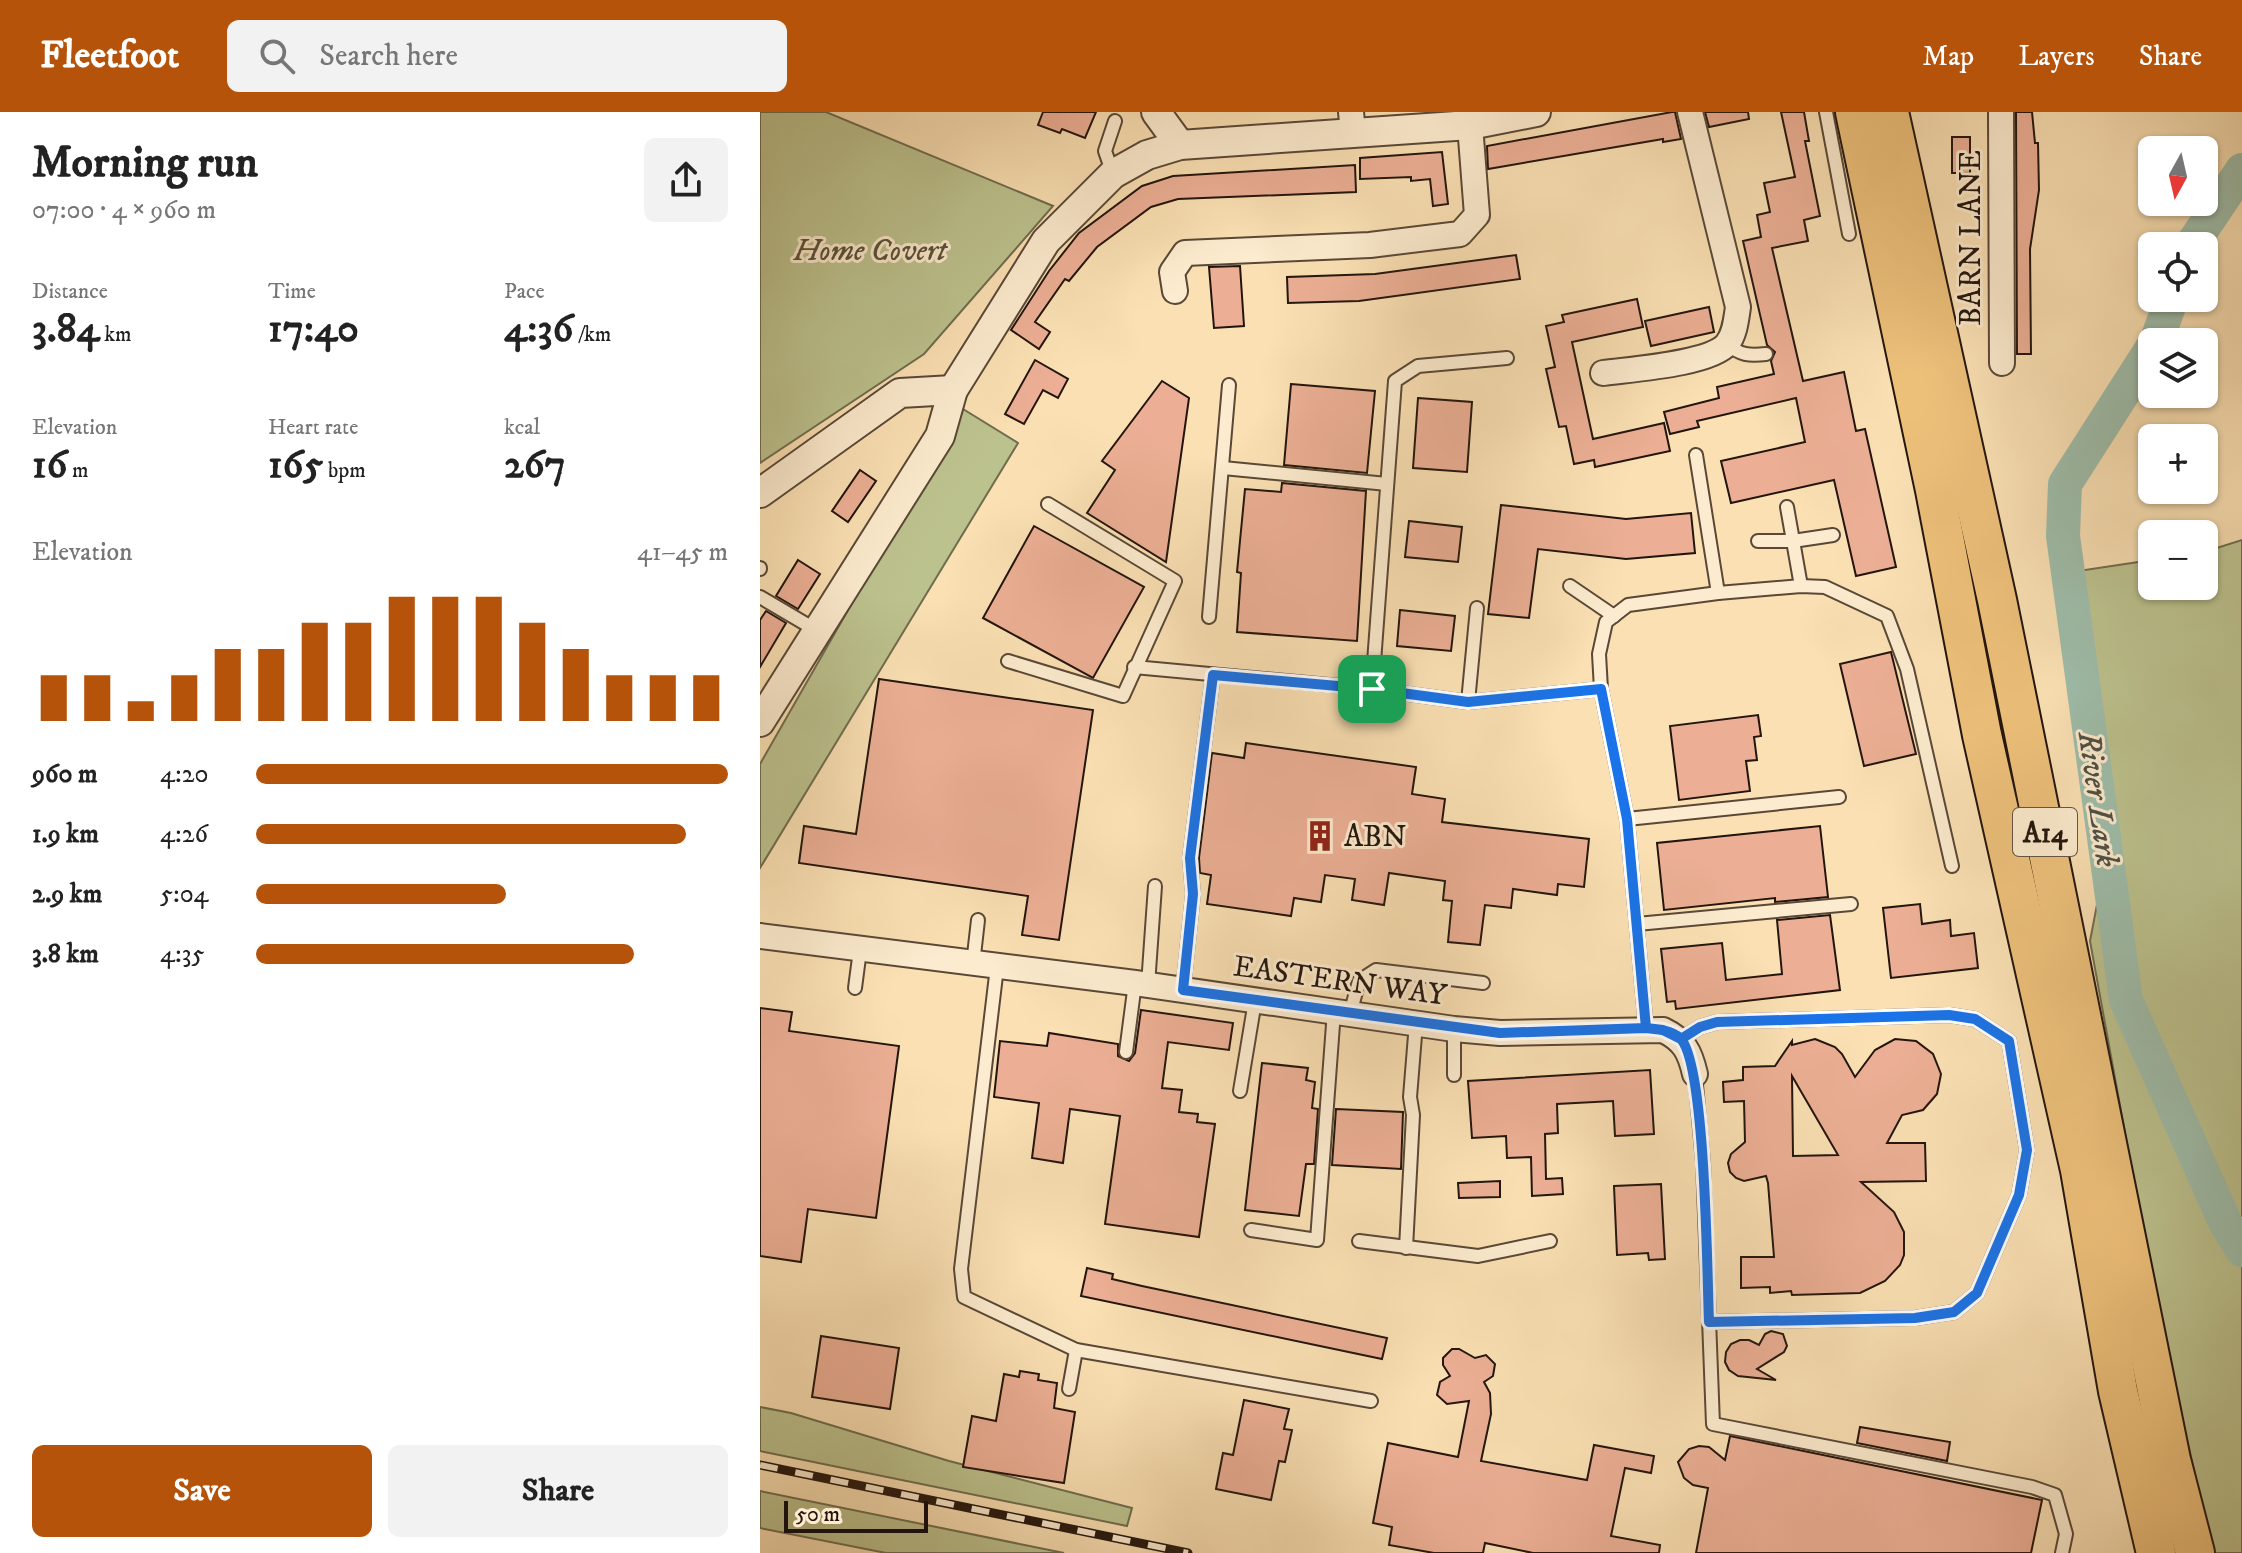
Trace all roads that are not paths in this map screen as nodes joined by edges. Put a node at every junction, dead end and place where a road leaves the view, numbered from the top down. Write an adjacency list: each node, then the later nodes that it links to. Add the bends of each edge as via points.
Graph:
1 (1156, 112): 11 (street)
2 (1536, 112): 10 (street)
3 (1690, 112): 15 (street, via 1738,307)
4 (1826, 112): 13 (lane)
5 (1855, 112): 79 (highway, A14, via 1982,735 2080,1170 2118,1391)
6 (1889, 112): 80 (highway, A14, via 1997,600 2171,1460)
7 (2001, 112): 18 (street, BARN LANE)
8 (1115, 121): 12 (lane, via 1105,151)
9 (1352, 123): 10 (street); 11 (street)
10 (1470, 125): 14 (street, via 1477,215 1460,234 1370,245 1185,253 1172,272)
11 (1180, 145): 12 (street, via 1139,158)
12 (1113, 174): 21 (street, via 1046,241)
13 (1849, 234)
14 (1175, 291)
15 (1727, 344): 16 (lane, via 1739,354); 19 (street, via 1708,357)
16 (1766, 354)
17 (1507, 358): 24 (lane, via 1418,366 1395,381)
18 (2002, 363)
19 (1603, 373)
20 (1229, 385): 23 (lane)
21 (953, 390): 25 (street, via 900,393); 38 (street, via 940,436)
22 (1696, 455): 33 (lane)
23 (1223, 468): 24 (lane); 37 (lane)
24 (1387, 484): 42 (lane)
25 (760, 493)
26 (1048, 504): 40 (lane, via 1175,581)
27 (1787, 507): 30 (lane)
28 (1833, 535): 30 (lane)
29 (1758, 541): 30 (lane)
30 (1793, 541): 32 (lane)
31 (1570, 586): 36 (lane)
32 (1801, 586): 33 (lane); 48 (lane, via 1825,587 1887,616 1907,669)
33 (1718, 593): 36 (lane, via 1628,605)
34 (760, 597): 38 (lane)
35 (1477, 608): 44 (lane)
36 (1614, 616): 43 (lane, via 1606,622 1599,654)
37 (1209, 617)
38 (816, 630): 45 (street)
39 (1008, 661): 40 (lane, via 1123,696)
40 (1134, 667): 41 (lane)
41 (1213, 675): 42 (lane); 59 (lane, via 1190,858 1193,894)
42 (1372, 689): 44 (lane)
43 (1601, 689): 44 (lane); 47 (lane)
44 (1468, 702)
45 (760, 722)
46 (1839, 797): 47 (lane)
47 (1627, 819): 52 (lane)
48 (1952, 866)
49 (1155, 886): 57 (lane)
50 (1851, 904): 52 (lane)
51 (978, 920): 55 (lane)
52 (1637, 924): 63 (lane)
53 (760, 936): 54 (street, EASTERN WAY)
54 (860, 950): 55 (street, EASTERN WAY); 58 (lane)
55 (985, 965): 57 (street, EASTERN WAY); 75 (lane, via 961,1269 964,1297)
56 (1483, 983): 61 (lane, via 1376,970 1359,981)
57 (1141, 984): 59 (street, EASTERN WAY); 66 (lane)
58 (855, 988)
59 (1183, 990): 60 (street, EASTERN WAY)
60 (1255, 1001): 61 (street, EASTERN WAY); 69 (lane)
61 (1342, 1013): 62 (street, EASTERN WAY); 70 (lane, via 1317,1240)
62 (1416, 1023): 64 (street, EASTERN WAY); 73 (lane)
63 (1646, 1028): 64 (street, EASTERN WAY, via 1500,1033); 65 (street, EASTERN WAY)
64 (1454, 1029): 68 (lane)
65 (1681, 1039): 67 (street); 74 (lane, via 1717,1022 1949,1015 1975,1019 2009,1041 2027,1150 2019,1195 1977,1293 1954,1312 1915,1318)
66 (1126, 1052)
67 (1695, 1074): 74 (lane)
68 (1454, 1075)
69 (1240, 1091)
70 (1251, 1230)
71 (1359, 1241): 73 (lane)
72 (1550, 1241): 73 (lane, via 1478,1256)
73 (1406, 1248)
74 (1709, 1322): 78 (lane, via 1713,1424 2055,1495 2066,1534)
75 (1076, 1350): 76 (lane); 77 (lane)
76 (1069, 1389)
77 (1371, 1401)
78 (2062, 1553)
79 (2156, 1553)
80 (2195, 1553)

